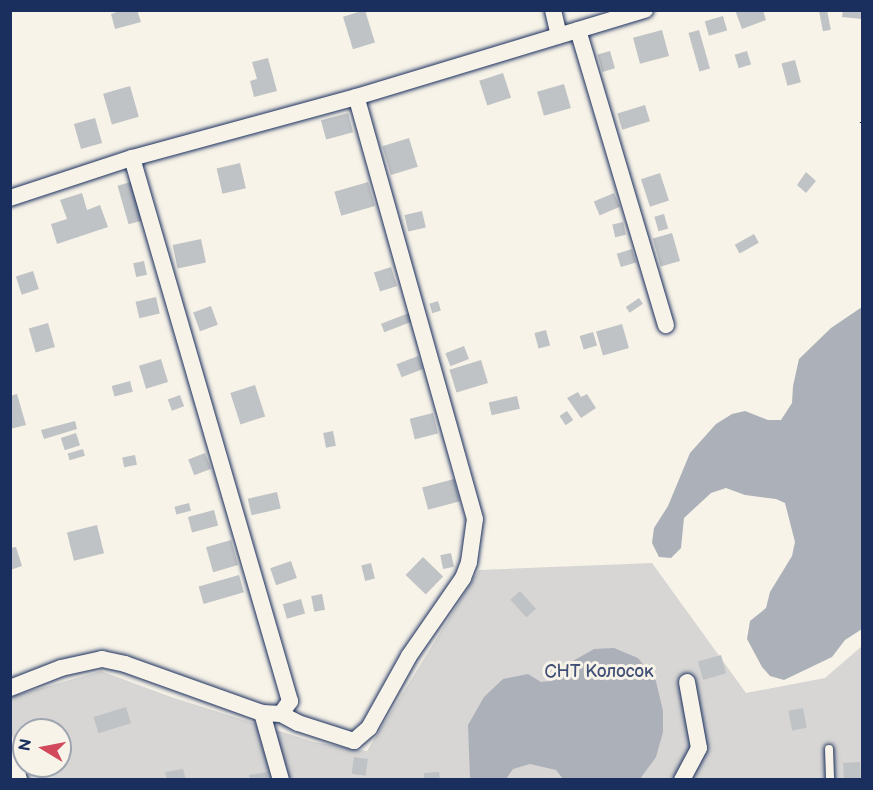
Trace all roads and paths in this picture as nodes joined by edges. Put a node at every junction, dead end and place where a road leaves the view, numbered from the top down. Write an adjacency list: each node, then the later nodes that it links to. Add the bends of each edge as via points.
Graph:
1 (553, 10): 4 (street)
2 (645, 10): 3 (street)
3 (578, 30): 4 (street); 8 (street)
4 (559, 35): 5 (street)
5 (356, 97): 6 (street); 12 (street, via 475,519 469,562 462,578 409,656 369,728 354,741)
6 (132, 158): 7 (street); 12 (street, via 290,701)
7 (10, 198)
8 (666, 326)
9 (687, 682): 17 (street, via 699,748)
10 (10, 688): 11 (street, via 61,668 102,659)
11 (262, 713): 12 (street); 16 (street)
12 (281, 714)
13 (829, 749): 18 (lane)
14 (10, 760): 15 (street)
15 (16, 780)
16 (281, 780)
17 (682, 780)
18 (830, 780)

